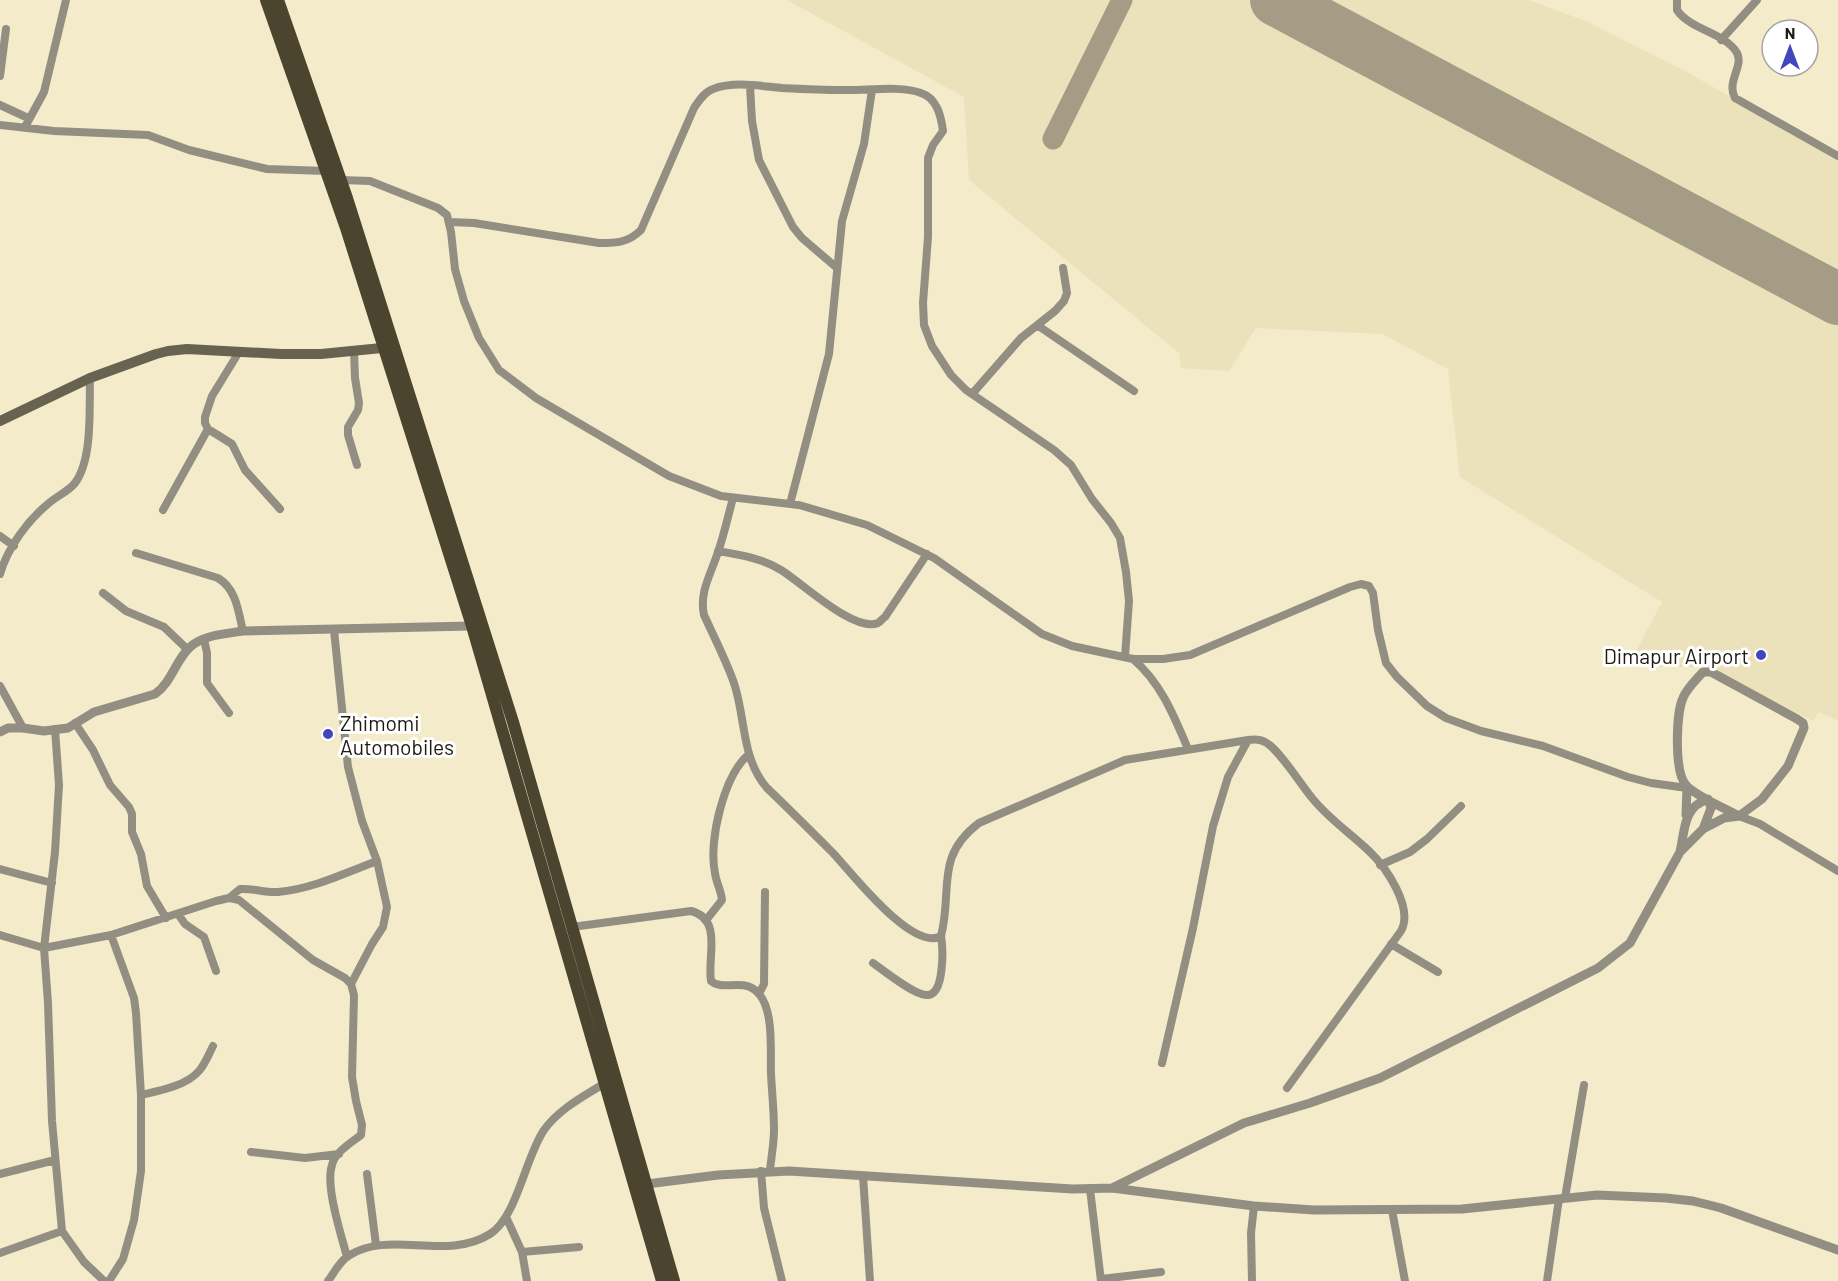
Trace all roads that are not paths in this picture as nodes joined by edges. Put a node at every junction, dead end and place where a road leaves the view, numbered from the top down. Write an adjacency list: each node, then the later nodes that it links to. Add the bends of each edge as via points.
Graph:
1 (66, 0): 12 (street, via 44,92)
2 (266, 0): 16 (main road)
3 (278, 0): 17 (main road)
4 (1677, 0): 7 (street, via 1682,17)
5 (1757, 0): 7 (street)
6 (6, 29): 8 (street)
7 (1721, 40): 15 (street, via 1738,56 1732,87 1735,98)
8 (0, 76)
9 (750, 86): 10 (street); 18 (street, via 724,86 705,93 694,108 641,230 632,239 599,243); 19 (street, via 759,160 793,227)
10 (872, 90): 19 (street, via 864,144 842,221); 27 (street, via 922,93 938,110 943,131 928,158 924,326 951,375)
11 (0, 105): 12 (street)
12 (28, 118): 14 (street)
13 (0, 125): 14 (street)
14 (25, 127): 16 (street, via 148,135 189,150 267,169)
15 (1838, 156)
16 (326, 171): 22 (main road)
17 (341, 180): 18 (street, via 376,183 438,208 447,214); 22 (main road)
18 (449, 222): 31 (street, via 464,301 479,338 500,370 536,398 669,476)
19 (837, 268): 32 (street, via 829,354)
20 (1063, 268): 21 (street, via 1067,293 1064,301)
21 (1037, 325): 26 (street); 27 (street)
22 (389, 347): 23 (main road); 42 (main road); 74 (main road, via 513,722)
23 (354, 351): 24 (main road); 30 (street, via 359,403 348,435)
24 (239, 352): 25 (main road, via 168,351); 29 (street, via 212,396 206,417)
25 (90, 378): 28 (main road); 36 (street, via 84,465 74,484 32,518)
26 (1134, 391)
27 (972, 394): 47 (street, via 1071,465 1111,523 1119,538 1126,572)
28 (0, 421)
29 (208, 429): 33 (street, via 232,444 249,476); 34 (street)
30 (357, 465)
31 (734, 498): 32 (street); 37 (street)
32 (790, 504): 39 (street, via 867,525)
33 (280, 509)
34 (163, 510)
35 (0, 536): 36 (street)
36 (14, 546): 40 (street)
37 (718, 551): 39 (street, via 748,556 781,570 832,607 869,624 885,617); 56 (street, via 702,604 734,683)
38 (136, 553): 44 (street, via 227,584 235,598)
39 (927, 554): 47 (street, via 1042,634 1072,646)
40 (0, 574)
41 (104, 592): 46 (street, via 126,611 164,627)
42 (472, 626): 43 (street); 87 (main road)
43 (334, 630): 44 (street); 64 (street, via 348,767)
44 (243, 631): 45 (street)
45 (204, 639): 46 (street); 49 (street, via 207,683)
46 (187, 649): 50 (street, via 163,689 94,712)
47 (1129, 658): 55 (street, via 1148,672 1160,690); 57 (street, via 1163,659 1190,654 1361,584 1369,586 1373,593 1386,663 1426,706 1470,727 1544,746 1628,777)
48 (0, 686): 51 (street)
49 (229, 712)
50 (75, 723): 52 (street); 72 (street, via 110,785 129,807 147,886)
51 (23, 728): 52 (street); 53 (street)
52 (55, 729): 68 (street, via 59,785)
53 (0, 732)
54 (1248, 740): 55 (street); 65 (street, via 1258,739 1272,747 1313,800); 86 (street, via 1228,777 1213,826)
55 (1188, 749): 77 (street, via 1111,765 999,813 967,832 949,862)
56 (749, 754): 73 (street, via 734,771 719,814 714,866 722,900); 77 (street, via 762,782 848,868 884,911 928,938)
57 (1687, 788): 58 (street); 60 (street, via 1677,765 1679,711 1687,691 1703,672 1711,672 1797,719 1804,728 1793,757 1779,777 1762,799); 61 (street)
58 (1708, 799): 60 (street); 61 (street, via 1697,802); 62 (street, via 1711,808)
59 (1461, 806): 65 (street, via 1410,852)
60 (1738, 816): 62 (street); 67 (street, via 1760,824)
61 (1686, 821): 63 (street)
62 (1703, 829): 63 (street)
63 (1680, 852): 99 (street, via 1630,943 1598,968 1380,1078 1244,1123)
64 (377, 861): 70 (street, via 289,891 240,889); 83 (street, via 386,915)
65 (1380, 865): 78 (street, via 1401,896 1405,912 1405,924)
66 (0, 869): 68 (street)
67 (1838, 870)
68 (52, 883): 79 (street)
69 (765, 892): 84 (street, via 765,976)
70 (229, 898): 71 (street); 83 (street, via 239,900 313,960)
71 (178, 914): 72 (street); 81 (street, via 204,937)
72 (166, 918): 76 (street)
73 (707, 919): 74 (street, via 691,911); 84 (street, via 713,984 745,985)
74 (572, 927): 98 (main road)
75 (0, 935): 79 (street)
76 (111, 935): 79 (street); 90 (street, via 134,998)
77 (941, 936): 80 (street, via 940,975 932,994 911,989)
78 (1391, 944): 82 (street); 89 (street)
79 (44, 948): 93 (street)
80 (873, 963)
81 (216, 971)
82 (1438, 972)
83 (351, 984): 92 (street, via 352,1077 363,1125 362,1136)
84 (759, 994): 94 (street, via 771,1038 774,1131)
85 (213, 1046): 90 (street, via 198,1072 189,1079)
86 (1162, 1063)
87 (605, 1083): 104 (street, via 566,1109 545,1129); 118 (main road)
88 (1584, 1085): 101 (street)
89 (1287, 1088)
90 (141, 1095): 115 (street, via 141,1171 134,1220 123,1259)
91 (251, 1152): 92 (street, via 305,1158)
92 (339, 1154): 111 (street, via 332,1164 331,1191)
93 (55, 1160): 95 (street); 105 (street)
94 (765, 1171): 97 (street); 98 (street); 120 (street, via 764,1208)
95 (0, 1174)
96 (366, 1174): 106 (street)
97 (863, 1176): 100 (street); 121 (street)
98 (647, 1184): 119 (main road)
99 (1112, 1188): 100 (street); 102 (street)
100 (1090, 1189): 113 (street)
101 (1562, 1199): 103 (street, via 1462,1209); 108 (street, via 1597,1195 1693,1201); 124 (street)
102 (1254, 1206): 103 (street); 122 (street)
103 (1392, 1210): 123 (street)
104 (506, 1217): 106 (street, via 488,1235 462,1244); 109 (street)
105 (63, 1232): 110 (street); 114 (street, via 84,1262)
106 (376, 1245): 111 (street)
107 (579, 1247): 109 (street)
108 (1838, 1250)
109 (522, 1252): 117 (street)
110 (0, 1253)
111 (347, 1257): 116 (street)
112 (1161, 1272): 113 (street)
113 (1101, 1280)
114 (105, 1281)
115 (110, 1281)
116 (328, 1281)
117 (527, 1281)
118 (662, 1281)
119 (674, 1281)
120 (782, 1281)
121 (870, 1281)
122 (1252, 1281)
123 (1405, 1281)
124 (1547, 1281)

